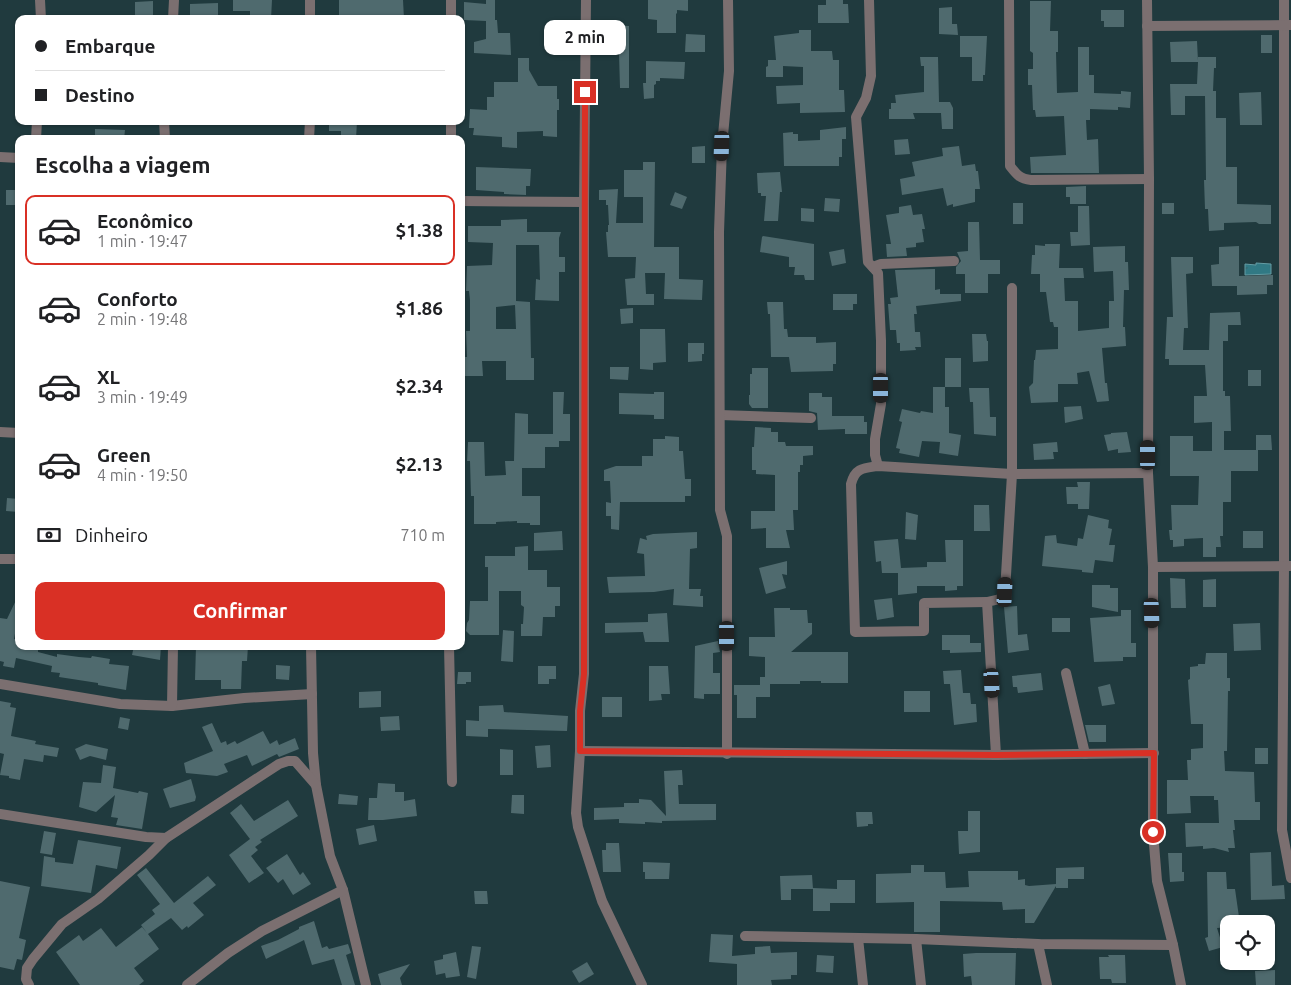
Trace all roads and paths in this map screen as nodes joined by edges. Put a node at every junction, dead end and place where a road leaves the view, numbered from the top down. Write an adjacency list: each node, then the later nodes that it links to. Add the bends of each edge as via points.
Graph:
1 (40, 0): 11 (street)
2 (174, 0): 12 (street)
3 (310, 0): 13 (street)
4 (452, 0): 14 (street)
5 (586, 0): 21 (street)
6 (728, 0): 26 (street, via 729,71 719,232)
7 (869, 0): 23 (street, via 871,76 866,98 856,117 868,262)
8 (1009, 0): 19 (street, via 1010,166 1017,176 1031,180)
9 (1147, 0): 16 (street)
10 (1284, 0): 15 (street)
11 (40, 15)
12 (173, 15)
13 (310, 15)
14 (451, 15)
15 (1288, 25): 16 (street); 25 (street)
16 (1147, 26): 19 (street)
17 (0, 157): 18 (street)
18 (15, 158)
19 (1148, 179): 32 (street)
20 (465, 201): 21 (street)
21 (584, 202): 47 (street, via 584,674)
22 (954, 261): 23 (street)
23 (873, 267): 31 (street, via 878,273 881,341 881,404 875,439)
24 (1012, 288): 33 (street)
25 (1287, 301): 30 (street)
26 (720, 415): 27 (street); 49 (street, via 720,510 727,536)
27 (811, 418)
28 (0, 432): 29 (street)
29 (15, 433)
30 (1287, 434): 36 (street)
31 (878, 466): 33 (street); 38 (street, via 858,471 851,484 855,632 924,632 924,603)
32 (1148, 473): 33 (street); 37 (street)
33 (1012, 474): 38 (street, via 1005,592 1000,598)
34 (0, 559): 35 (street)
35 (15, 560)
36 (1287, 566): 37 (street); 45 (street)
37 (1153, 567): 48 (street)
38 (987, 602): 51 (street)
39 (173, 650): 46 (street)
40 (311, 650): 44 (street)
41 (449, 650): 52 (street)
42 (1066, 673): 50 (street)
43 (0, 684): 46 (street, via 120,704)
44 (312, 694): 46 (street); 53 (street)
45 (1286, 698): 55 (street)
46 (172, 706)
47 (580, 751): 49 (street); 67 (street, via 578,827 602,901)
48 (1154, 753): 50 (street); 63 (street, via 1153,832 1157,881)
49 (727, 754): 51 (street)
50 (1085, 754): 51 (street)
51 (996, 755)
52 (452, 782)
53 (316, 784): 56 (street, via 296,761 279,764); 58 (street, via 330,856)
54 (0, 814): 56 (street, via 146,838)
55 (1286, 830): 57 (street)
56 (166, 838): 64 (street, via 98,899 62,924 27,968)
57 (1291, 878)
58 (343, 890): 65 (street, via 262,931); 66 (street)
59 (745, 936): 60 (street)
60 (858, 938): 61 (street); 68 (street)
61 (916, 939): 62 (street); 69 (street)
62 (1038, 944): 63 (street); 70 (street)
63 (1173, 944): 71 (street)
64 (29, 985)
65 (187, 985)
66 (366, 985)
67 (642, 985)
68 (863, 985)
69 (921, 985)
70 (1047, 985)
71 (1181, 985)

